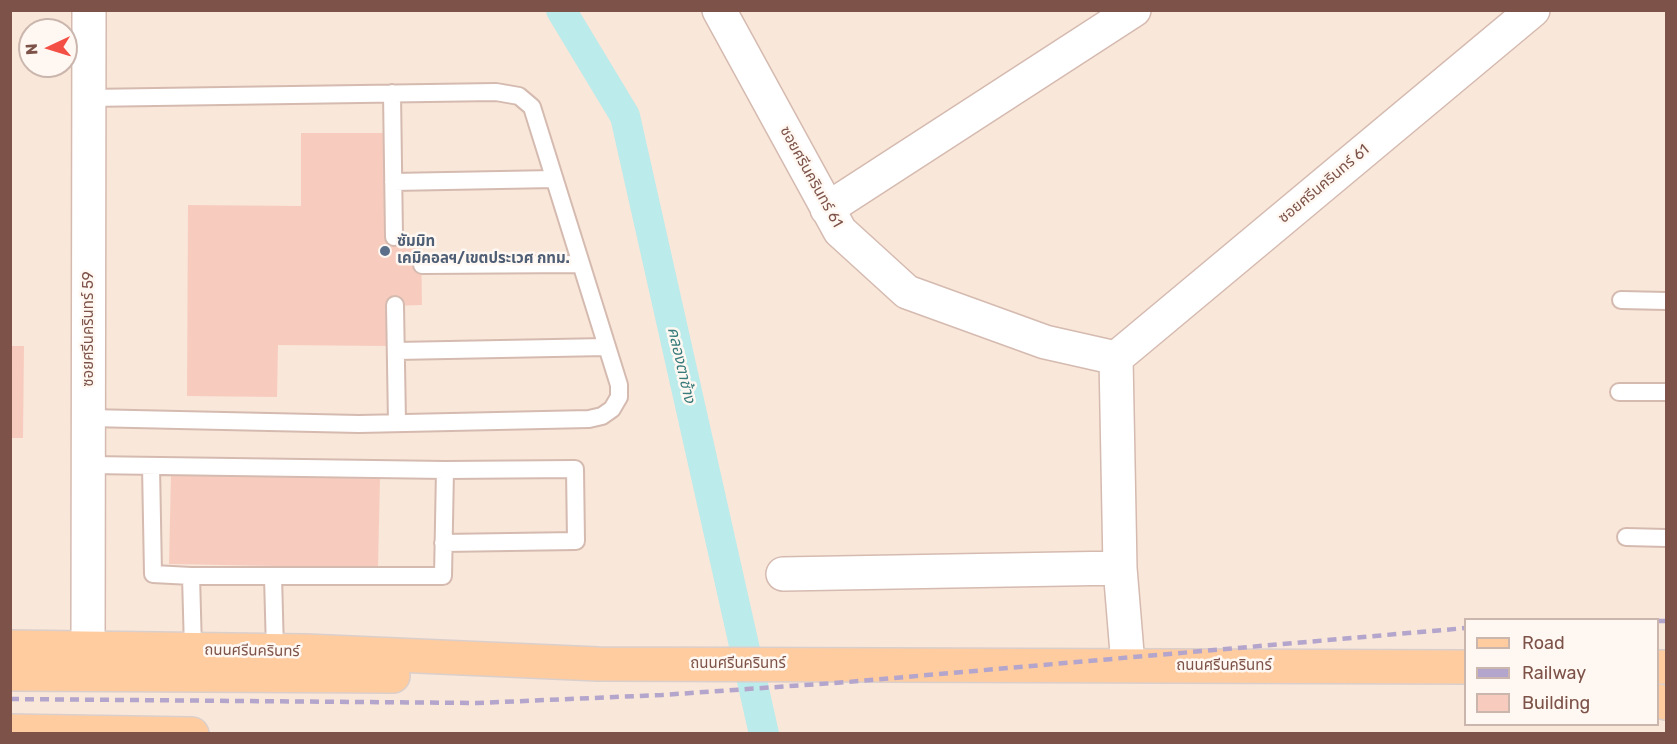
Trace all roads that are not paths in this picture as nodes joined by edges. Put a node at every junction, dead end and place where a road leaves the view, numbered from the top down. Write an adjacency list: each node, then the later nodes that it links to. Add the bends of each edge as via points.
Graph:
1 (89, 10): 6 (street, ซอยศรีนครินทร์ 59)
2 (719, 10): 9 (street, ซอยศรีนครินทร์ 61)
3 (1134, 10): 9 (street)
4 (1533, 10): 18 (street, ซอยศรีนครินทร์ 61)
5 (392, 93): 6 (lane); 7 (lane, via 496,92 519,96 532,107); 8 (lane)
6 (88, 98): 21 (street, ซอยศรีนครินทร์ 59)
7 (554, 179): 8 (lane); 11 (lane)
8 (393, 182): 10 (lane)
9 (827, 208): 18 (street, ซอยศรีนครินทร์ 61, via 840,231 907,292 1045,342)
10 (394, 237)
11 (581, 264): 12 (lane); 16 (lane)
12 (422, 265)
13 (1621, 300): 14 (lane)
14 (1666, 301)
15 (395, 305): 17 (lane)
16 (606, 346): 17 (lane); 22 (lane, via 619,385 612,409 602,416)
17 (396, 351): 22 (lane)
18 (1116, 358): 29 (street)
19 (1619, 392): 20 (lane)
20 (1666, 392)
21 (89, 418): 22 (lane); 23 (street, ซอยศรีนครินทร์ 59)
22 (397, 423)
23 (89, 465): 24 (lane); 33 (street, ซอยศรีนครินทร์ 59)
24 (151, 466): 25 (lane); 31 (lane, via 153,574)
25 (445, 470): 28 (lane); 28 (lane, via 575,468 576,541)
26 (1626, 537): 27 (lane)
27 (1666, 538)
28 (443, 543): 32 (lane, via 443,576)
29 (1120, 568): 30 (street); 38 (street)
30 (783, 574)
31 (191, 576): 32 (lane); 35 (lane)
32 (273, 576): 36 (lane)
33 (88, 646): 34 (main road, ถนนศรีนครินทร์); 35 (main road, ถนนศรีนครินทร์)
34 (10, 647)
35 (192, 650): 36 (main road, ถนนศรีนครินทร์)
36 (275, 651): 37 (main road, ถนนศรีนครินทร์)
37 (598, 664): 38 (main road, ถนนศรีนครินทร์); 40 (main road, via 399,676)
38 (1128, 665): 39 (main road, ถนนศรีนครินทร์)
39 (1464, 667)
40 (10, 674)
41 (10, 731): 42 (main road)
42 (192, 734)

